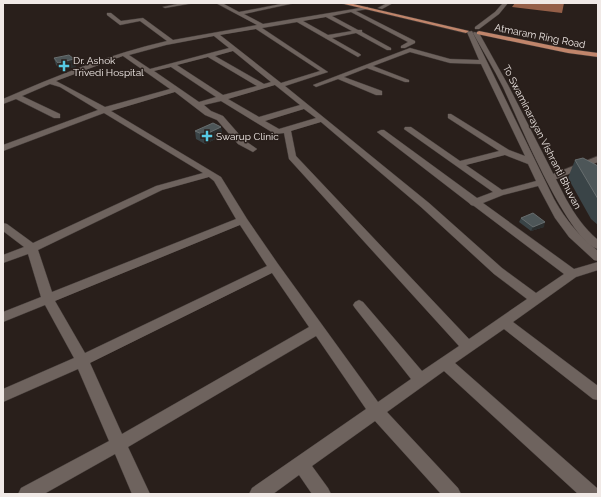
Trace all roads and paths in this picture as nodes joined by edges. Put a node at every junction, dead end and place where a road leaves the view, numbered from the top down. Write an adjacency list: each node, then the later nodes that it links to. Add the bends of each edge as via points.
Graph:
1 (192, 3): 8 (street)
2 (218, 3): 13 (street)
3 (293, 3): 13 (street)
4 (342, 3): 9 (main road, Atmaram Ring Road)
5 (355, 3): 10 (main road, Atmaram Ring Road)
6 (391, 3): 10 (street)
7 (506, 3): 18 (street)
8 (165, 7)
9 (366, 8): 11 (street); 18 (main road, Atmaram Ring Road)
10 (380, 8): 18 (main road, Atmaram Ring Road)
11 (352, 11): 14 (street); 17 (street)
12 (109, 14): 22 (street, via 120,23 141,20)
13 (238, 14): 16 (street)
14 (327, 15): 15 (street); 19 (street)
15 (298, 20): 16 (street); 21 (street)
16 (259, 27): 20 (street); 38 (street, via 325,72)
17 (382, 27): 19 (street); 23 (street, via 413,42)
18 (474, 31): 26 (main road, Atmaram Ring Road); 30 (main road, Atmaram Ring Road); 31 (street); 65 (street, To Swaminarayan Vishranti Bhuvan, via 505,85 542,162)
19 (357, 32): 21 (street); 25 (street)
20 (216, 34): 22 (street); 24 (street)
21 (327, 37): 29 (street)
22 (172, 42): 27 (street)
23 (403, 47)
24 (233, 49): 28 (street); 38 (street)
25 (389, 49)
26 (598, 51)
27 (124, 54): 34 (street); 36 (street)
28 (209, 55): 32 (street); 40 (street)
29 (358, 55)
30 (598, 55)
31 (484, 62): 33 (street, via 450,61 410,50); 59 (street)
32 (172, 65): 34 (street); 44 (street)
33 (366, 66): 35 (street); 37 (street)
34 (148, 71): 41 (street)
35 (338, 77): 39 (street); 42 (street)
36 (50, 81): 43 (street); 48 (street)
37 (407, 82)
38 (278, 84): 40 (street); 47 (street)
39 (316, 85)
40 (264, 87): 44 (street)
41 (175, 90): 46 (street); 48 (street)
42 (379, 93)
43 (16, 96): 45 (street); 49 (street)
44 (222, 98): 46 (street); 52 (street)
45 (3, 102)
46 (197, 105): 57 (street, via 220,118 241,142)
47 (305, 106): 51 (street); 52 (street)
48 (105, 110): 56 (street); 63 (street)
49 (57, 116)
50 (451, 116): 58 (street)
51 (322, 119): 53 (street); 78 (street, via 425,205 498,271)
52 (259, 120): 53 (street, via 278,132)
53 (287, 129): 83 (street, via 292,157)
54 (408, 129): 61 (street)
55 (381, 132): 67 (street)
56 (3, 148)
57 (253, 149)
58 (506, 152): 59 (street); 61 (street)
59 (531, 162): 65 (street)
60 (596, 162): 62 (street)
61 (460, 164): 66 (street)
62 (567, 172): 64 (street); 65 (street)
63 (211, 174): 68 (street, via 218,179); 71 (street, via 159,188)
64 (579, 179)
65 (547, 180): 66 (street); 70 (street, To Swaminarayan Vishranti Bhuvan, via 584,234); 72 (street, via 549,199 560,218 573,235)
66 (500, 193): 67 (street)
67 (474, 203): 76 (street)
68 (242, 220): 75 (street); 77 (street)
69 (3, 226): 71 (street)
70 (598, 245)
71 (32, 248): 73 (street); 77 (street)
72 (598, 257)
73 (3, 259)
74 (598, 266): 76 (street)
75 (274, 267): 82 (street); 84 (street)
76 (572, 274): 78 (street)
77 (48, 299): 80 (street); 84 (street)
78 (536, 299): 81 (street)
79 (359, 305): 86 (street)
80 (3, 318)
81 (504, 322): 83 (street); 87 (street)
82 (317, 329): 89 (street); 90 (street)
83 (468, 347): 85 (street)
84 (82, 361): 88 (street); 90 (street)
85 (445, 363): 86 (street); 97 (street)
86 (421, 380): 89 (street)
87 (598, 394)
88 (3, 396)
89 (376, 411): 91 (street); 96 (street)
90 (119, 444): 92 (street); 93 (street)
91 (301, 464): 94 (street); 95 (street)
92 (27, 494)
93 (141, 494)
94 (258, 494)
95 (322, 494)
96 (452, 494)
97 (591, 494)

